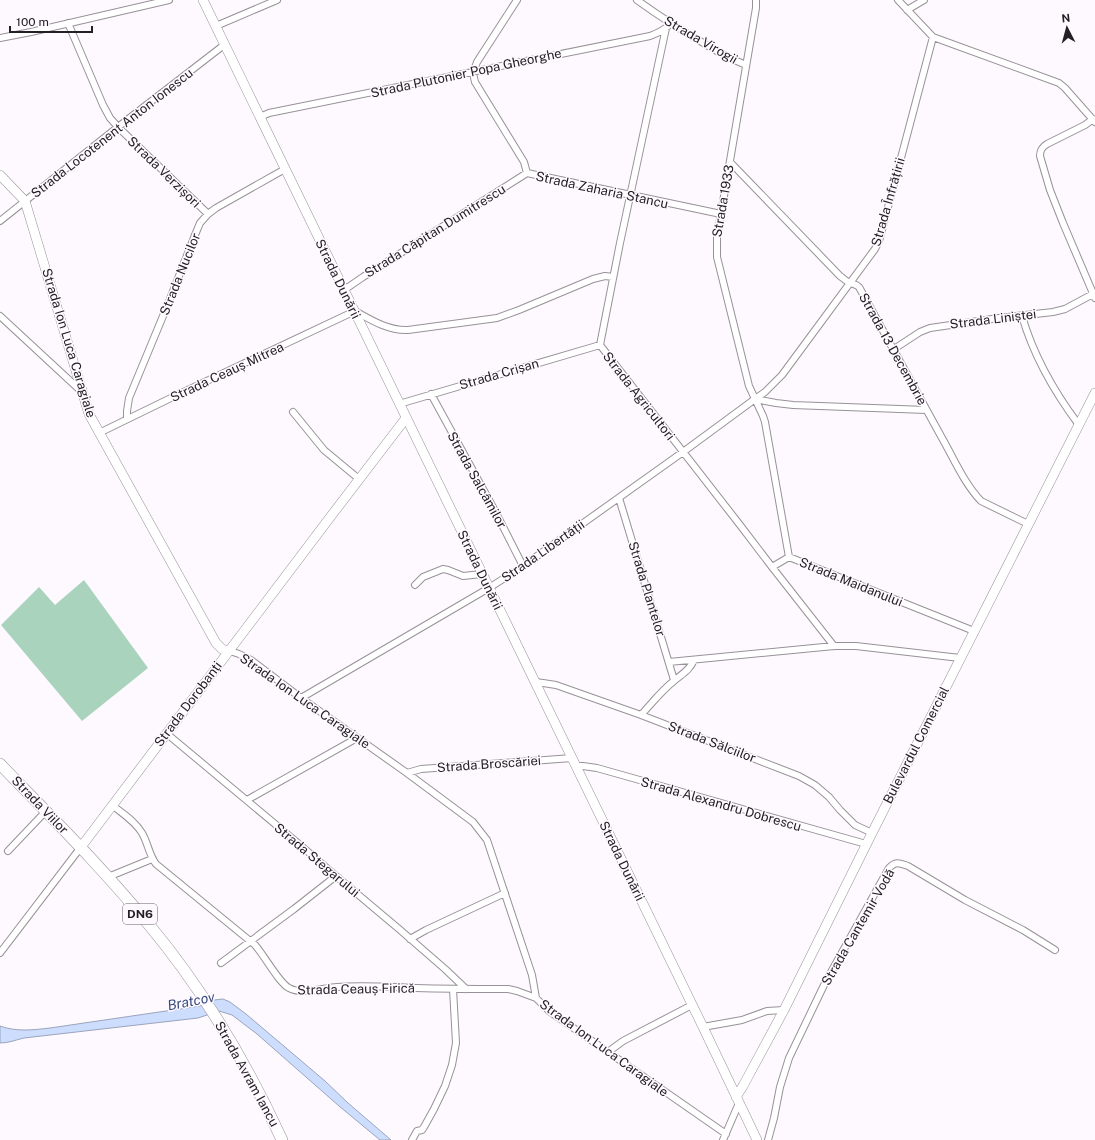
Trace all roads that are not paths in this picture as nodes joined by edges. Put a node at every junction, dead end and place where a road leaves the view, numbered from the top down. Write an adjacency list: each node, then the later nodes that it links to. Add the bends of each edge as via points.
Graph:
1 (169, 0): 9 (street)
2 (203, 0): 12 (main road, Strada Dunării)
3 (277, 0): 12 (street)
4 (517, 0): 18 (street, via 476,62)
5 (637, 0): 13 (street, Strada Virogii)
6 (756, 0): 17 (street, Strada 1933)
7 (898, 0): 10 (street)
8 (924, 0): 10 (street)
9 (144, 3): 11 (street)
10 (907, 10): 14 (street)
11 (68, 23): 15 (street); 21 (street, Strada Verzișori, via 103,105)
12 (216, 26): 16 (main road, Strada Dunării)
13 (668, 26): 17 (street, Strada Virogii); 18 (street, Strada Plutonier Popa Gheorghe, via 650,36); 26 (street, Strada Agricultori)
14 (933, 37): 20 (street, via 1059,83); 32 (street, Strada Înfrățirii, via 879,241)
15 (0, 38)
16 (224, 45): 19 (main road, Strada Dunării); 21 (street, Strada Locotenent Anton Ionescu)
17 (746, 65): 22 (street, Strada 1933)
18 (473, 73): 19 (street, Strada Plutonier Popa Gheorghe, via 269,113); 24 (street, Strada Zaharia Stancu, via 475,82 524,162)
19 (260, 117): 23 (main road, Strada Dunării)
20 (1094, 120): 34 (street, via 1047,144 1040,151 1050,190)
21 (118, 127): 27 (street, Strada Locotenent Anton Ionescu); 28 (street, Strada Verzișori)
22 (730, 162): 29 (street, Strada 1933); 32 (street, Strada 13 Decembrie)
23 (285, 169): 28 (street, Strada Nucilor); 33 (main road, Strada Dunării)
24 (527, 173): 26 (street, Strada Zaharia Stancu); 33 (street, Strada Căpitan Dumitrescu)
25 (0, 175): 27 (main road, Strada Ion Luca Caragiale)
26 (631, 196): 29 (street, Strada Zaharia Stancu); 31 (street, Strada Agricultori)
27 (25, 201): 30 (street, Strada Locotenent Anton Ionescu); 40 (main road, Strada Ion Luca Caragiale)
28 (208, 214): 48 (street, Strada Nucilor, via 200,223 129,398)
29 (721, 214): 43 (street, Strada 1933, via 717,257 749,386)
30 (0, 221)
31 (613, 277): 35 (street, via 599,277 497,318 431,327 396,330); 38 (street, Strada Agricultori)
32 (849, 283): 39 (street, Strada 13 Decembrie, via 859,287); 43 (street, Strada Înfrățirii, via 782,375)
33 (344, 290): 35 (main road, Strada Dunării)
34 (1094, 296): 37 (street, Strada Liniștei, via 1064,309)
35 (354, 312): 44 (main road, Strada Dunării); 48 (street, Strada Ceauș Mitrea)
36 (0, 316): 40 (street)
37 (1022, 316): 39 (street, Strada Liniștei, via 930,328); 49 (street, via 1046,371 1068,411)
38 (600, 345): 42 (street, Strada Crișan); 51 (street, Strada Agricultori)
39 (894, 349): 45 (street, Strada 13 Decembrie)
40 (83, 392): 50 (main road, Strada Ion Luca Caragiale, via 89,414)
41 (1095, 393): 49 (main road, Bulevardul Comercial)
42 (431, 394): 44 (street, Strada Crișan); 56 (street, Strada Salcâmilor)
43 (755, 399): 45 (street, via 793,405); 51 (street, Strada Libertății); 55 (street, Strada Maidanului, via 765,422)
44 (399, 404): 47 (main road, Strada Dunării)
45 (926, 410): 54 (street, Strada 13 Decembrie, via 976,495)
46 (292, 412): 52 (street, via 324,450)
47 (406, 418): 52 (main road, Strada Dorobanți); 58 (main road, Strada Dunării)
48 (127, 419): 50 (street, Strada Ceauș Mitrea)
49 (1079, 425): 54 (main road, Bulevardul Comercial)
50 (100, 433): 63 (main road, Strada Ion Luca Caragiale, via 218,647)
51 (683, 452): 53 (street, Strada Libertății); 57 (street, Strada Agricultori)
52 (359, 479): 63 (main road, Strada Dorobanți)
53 (619, 498): 56 (street, Strada Libertății); 66 (street, Strada Plantelor)
54 (1028, 524): 61 (main road, Bulevardul Comercial)
55 (788, 557): 57 (street); 61 (street, Strada Maidanului)
56 (523, 566): 60 (street, Strada Libertății)
57 (772, 567): 62 (street, Strada Agricultori)
58 (482, 574): 59 (street, via 463,576 443,569 423,577); 60 (main road, Strada Dunării)
59 (415, 585)
60 (489, 588): 68 (main road, Strada Dunării); 69 (street, Strada Libertății)
61 (974, 631): 64 (main road, Bulevardul Comercial)
62 (834, 646): 64 (street, via 856,646); 65 (street)
63 (230, 651): 69 (street, Strada Ion Luca Caragiale, via 251,660); 71 (main road, Strada Dorobanți)
64 (960, 658): 80 (main road, Bulevardul Comercial)
65 (694, 660): 66 (street); 67 (street, via 682,675)
66 (669, 662): 67 (street, Strada Plantelor)
67 (674, 680): 70 (street)
68 (535, 682): 70 (street, Strada Sălciilor, via 556,685); 73 (main road, Strada Dunării)
69 (301, 698): 72 (street, Strada Ion Luca Caragiale)
70 (641, 715): 80 (street, Strada Sălciilor, via 816,785 855,825)
71 (166, 732): 77 (street, Strada Stegarului); 78 (main road, Strada Dorobanți)
72 (357, 738): 76 (street, Strada Ion Luca Caragiale); 77 (street)
73 (572, 758): 75 (main road, Strada Dunării); 76 (street, Strada Broscăriei, via 421,769)
74 (0, 764): 79 (highway, Strada Viilor / DN6)
75 (576, 766): 81 (street, Strada Alexandru Dobrescu, via 597,768); 96 (main road, Strada Dunării)
76 (407, 773): 87 (street, Strada Ion Luca Caragiale, via 480,830 487,840)
77 (247, 800): 85 (street, Strada Stegarului)
78 (112, 805): 82 (main road, Strada Dorobanți); 84 (street, Strada Ceauș Firică, via 143,834)
79 (46, 811): 82 (highway, Strada Viilor / DN6); 83 (street)
80 (872, 833): 81 (main road, Bulevardul Comercial)
81 (866, 844): 97 (main road, Bulevardul Comercial)
82 (81, 847): 86 (highway, Strada Avram Iancu / DN6); 91 (street, Strada Dorobanți)
83 (8, 851)
84 (152, 859): 86 (street); 89 (street, Strada Ceauș Firică)
85 (336, 876): 88 (street, Strada Stegarului); 89 (street)
86 (108, 877): 102 (highway, Strada Avram Iancu / DN6, via 161,939 204,998 253,1081)
87 (505, 893): 88 (street); 95 (street, Strada Ion Luca Caragiale, via 532,975)
88 (410, 939): 94 (street, Strada Stegarului)
89 (251, 941): 92 (street); 93 (street, Strada Ceauș Firică, via 285,986 295,991 337,987)
90 (1055, 950): 105 (street, Strada Cantemir Vodă, via 908,866 894,864 889,868 825,983 789,1058)
91 (0, 953)
92 (221, 963)
93 (453, 989): 94 (street, Strada Ceauș Firică); 103 (street, via 456,1043 452,1065 434,1109 422,1130 417,1131)
94 (466, 989): 95 (street, Strada Ceauș Firică, via 508,989)
95 (536, 998): 99 (street, Strada Ion Luca Caragiale, via 549,1011)
96 (692, 1005): 98 (main road, Strada Dunării); 99 (street, via 623,1041)
97 (784, 1010): 98 (street, via 767,1011 742,1020); 100 (main road, Bulevardul Comercial)
98 (703, 1027): 100 (main road, Strada Dunării)
99 (608, 1052): 101 (street, Strada Ion Luca Caragiale)
100 (738, 1100): 101 (street, Strada Ion Luca Caragiale); 104 (main road, Strada Dunării)
101 (724, 1137)
102 (282, 1140)
103 (412, 1140)
104 (757, 1140)
105 (768, 1140)

